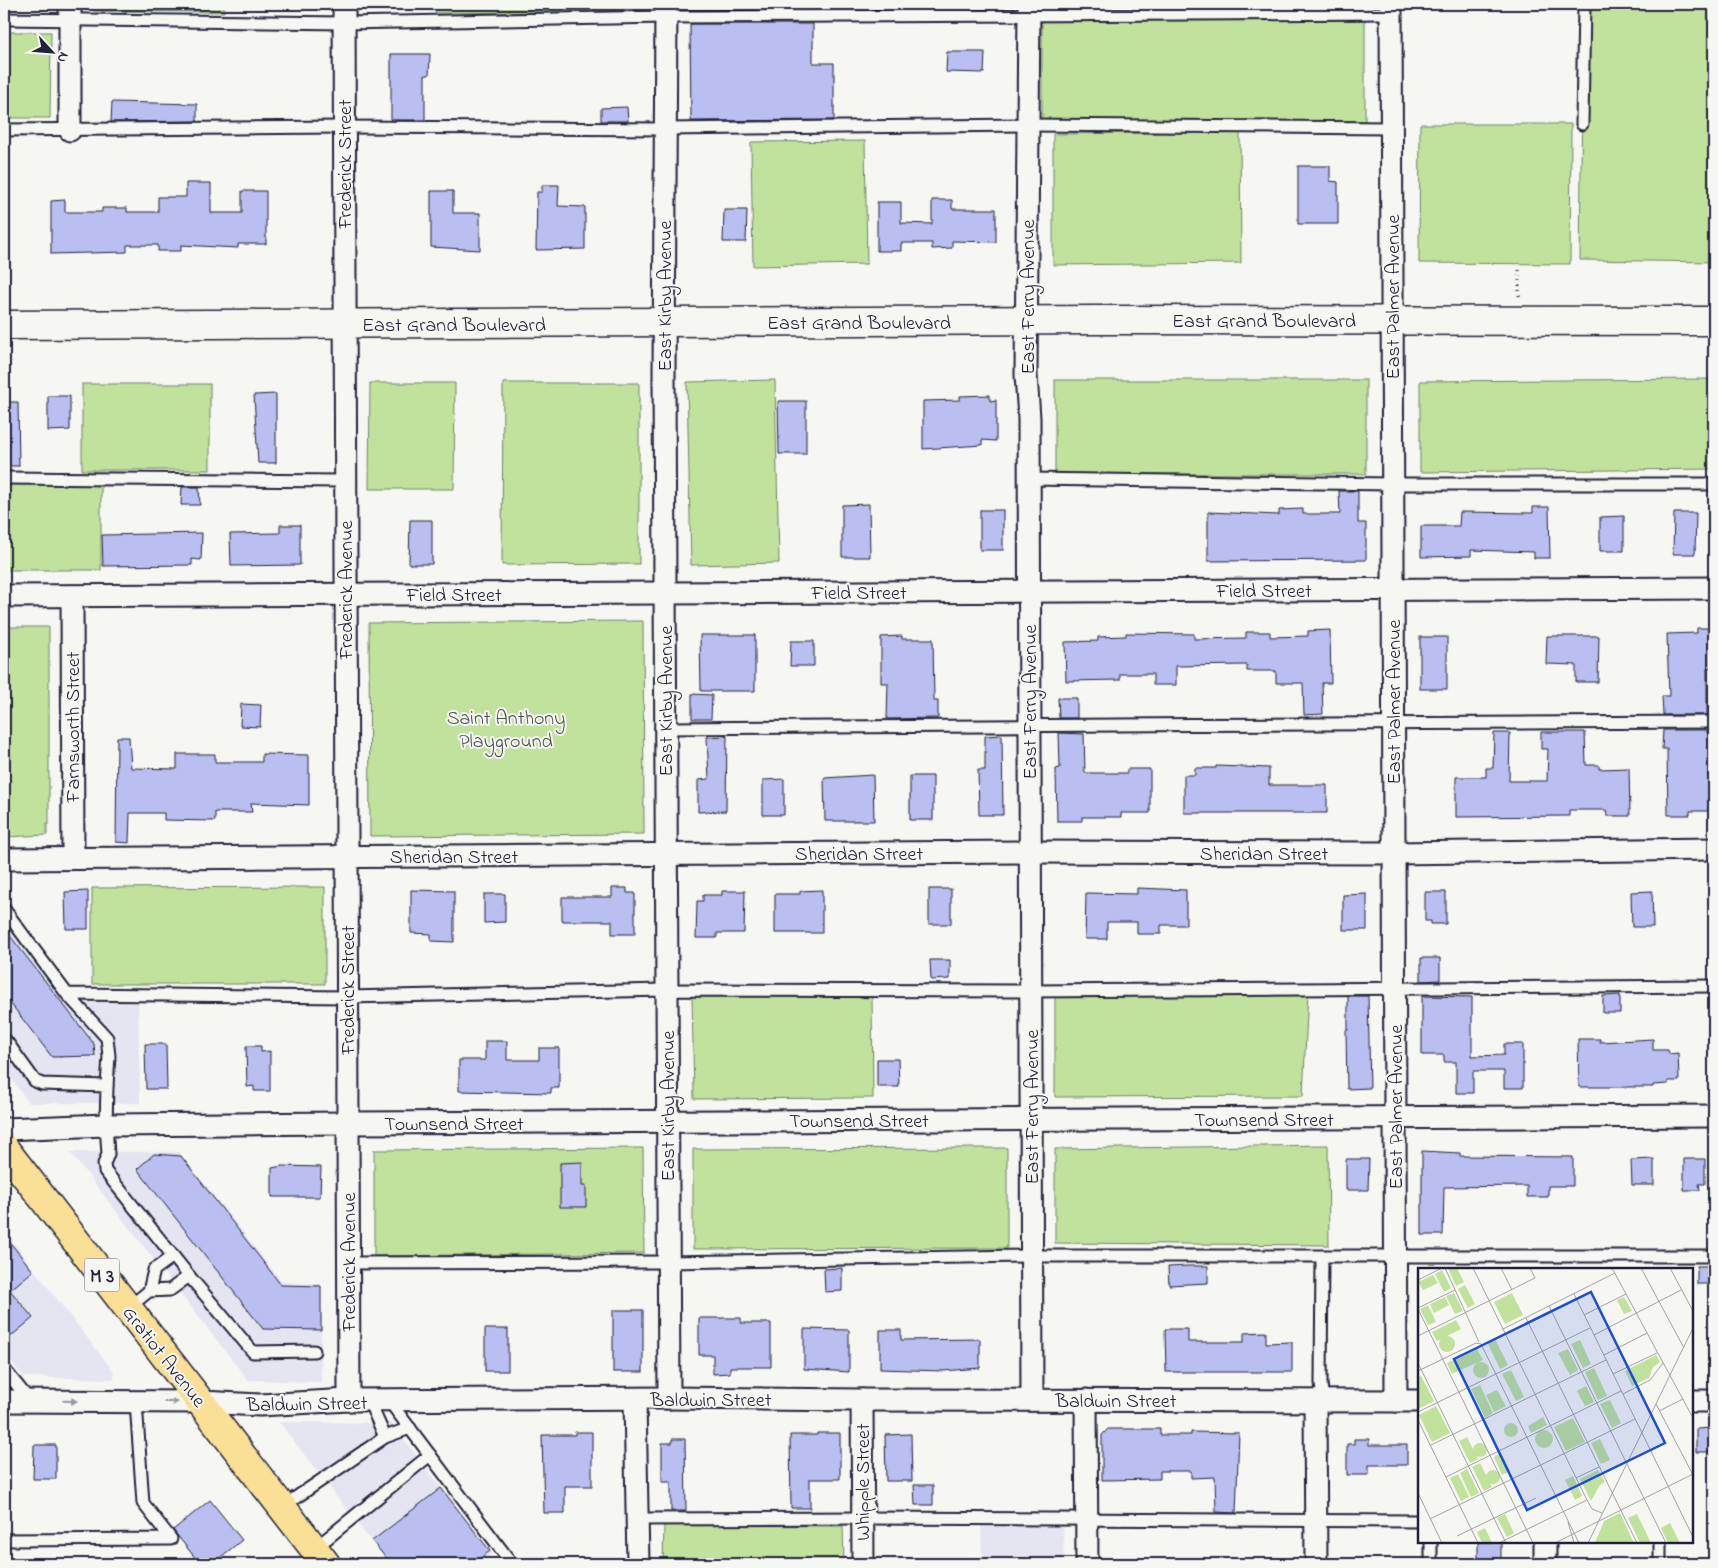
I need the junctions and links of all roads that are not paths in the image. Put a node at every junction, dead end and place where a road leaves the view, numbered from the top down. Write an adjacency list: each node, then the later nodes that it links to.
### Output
1 (1584, 4): 8 (lane)
2 (1391, 8): 3 (lane); 11 (street, East Palmer Avenue)
3 (1029, 9): 4 (lane); 9 (street, East Ferry Avenue)
4 (666, 10): 6 (lane); 12 (street, East Kirby Avenue)
5 (70, 11): 6 (lane); 7 (lane); 14 (street)
6 (344, 13): 10 (street, Frederick Street)
7 (4, 19)
8 (1582, 124)
9 (1028, 125): 11 (lane); 12 (lane); 16 (street, East Ferry Avenue)
10 (344, 127): 12 (lane); 14 (lane); 19 (street, Frederick Street)
11 (1392, 128): 15 (street, East Palmer Avenue)
12 (665, 129): 18 (street, East Kirby Avenue)
13 (4, 130): 14 (lane)
14 (70, 130)
15 (1392, 320): 16 (main road, East Grand Boulevard); 17 (main road, East Grand Boulevard); 24 (street, East Palmer Avenue)
16 (1027, 321): 18 (main road, East Grand Boulevard); 22 (street, East Ferry Avenue)
17 (1714, 321)
18 (664, 323): 19 (main road, East Grand Boulevard); 29 (street, East Kirby Avenue)
19 (344, 324): 20 (main road, East Grand Boulevard); 23 (street, Frederick Avenue)
20 (4, 325)
21 (4, 478): 23 (lane)
22 (1029, 479): 24 (lane); 28 (street, East Ferry Avenue)
23 (345, 481): 30 (street, Frederick Avenue)
24 (1392, 484): 25 (lane); 27 (street, East Palmer Avenue)
25 (1714, 484)
26 (1714, 588): 27 (street, Field Street)
27 (1392, 590): 28 (street, Field Street); 33 (street, East Palmer Avenue)
28 (1029, 591): 29 (street, Field Street); 35 (street, East Ferry Avenue)
29 (665, 592): 30 (street, Field Street); 36 (street, East Kirby Avenue)
30 (345, 594): 32 (street, Field Street); 41 (street, Frederick Avenue)
31 (4, 596): 32 (street, Field Street)
32 (72, 596): 42 (street, Farnsworth Street)
33 (1393, 722): 34 (lane); 35 (lane); 39 (street, East Palmer Avenue)
34 (1714, 722)
35 (1030, 727): 36 (lane); 38 (street, East Ferry Avenue)
36 (665, 728): 40 (street, East Kirby Avenue)
37 (1714, 849): 39 (street, Sheridan Street)
38 (1030, 852): 39 (street, Sheridan Street); 40 (street, Sheridan Street); 48 (street, East Ferry Avenue)
39 (1394, 853): 46 (street, East Palmer Avenue)
40 (665, 854): 41 (street, Sheridan Street); 47 (street, East Kirby Avenue)
41 (346, 856): 42 (street, Sheridan Street); 50 (street, Frederick Street)
42 (73, 858): 43 (street, Sheridan Street)
43 (4, 859)
44 (4, 909): 49 (lane)
45 (1714, 986): 46 (lane)
46 (1395, 988): 48 (lane); 55 (street, East Palmer Avenue)
47 (666, 990): 48 (lane); 50 (lane); 56 (street, East Kirby Avenue)
48 (1030, 991): 54 (street, East Ferry Avenue)
49 (67, 994): 50 (lane); 52 (lane)
50 (347, 997): 57 (street, Frederick Street)
51 (5, 1040): 52 (lane)
52 (107, 1086): 58 (lane)
53 (1714, 1116): 55 (street, Townsend Street)
54 (1031, 1119): 55 (street, Townsend Street); 56 (street, Townsend Street); 61 (street, East Ferry Avenue)
55 (1395, 1119): 64 (street, East Palmer Avenue)
56 (668, 1122): 57 (street, Townsend Street); 65 (street, East Kirby Avenue)
57 (348, 1123): 58 (street, Townsend Street); 66 (street, Frederick Avenue)
58 (106, 1125): 59 (street, Townsend Street); 60 (lane)
59 (4, 1144): 69 (main road, Gratiot Avenue / M 3)
60 (173, 1256): 67 (lane); 68 (lane)
61 (1031, 1256): 63 (lane); 65 (lane); 75 (street, East Ferry Avenue)
62 (1714, 1256): 64 (lane)
63 (1322, 1257): 64 (lane); 80 (lane)
64 (1395, 1257): 81 (street, East Palmer Avenue)
65 (668, 1262): 66 (lane); 72 (street, East Kirby Avenue)
66 (348, 1263): 79 (street, Frederick Avenue)
67 (189, 1276): 68 (lane); 70 (lane)
68 (149, 1291): 69 (lane)
69 (128, 1308): 86 (main road, Gratiot Avenue / M 3)
70 (314, 1351)
71 (4, 1369): 78 (lane)
72 (669, 1398): 73 (street, Baldwin Street); 74 (street, Baldwin Street)
73 (635, 1399): 87 (street, Baldwin Street); 93 (street)
74 (862, 1400): 75 (street, Baldwin Street); 92 (street, Whipple Street)
75 (1032, 1400): 76 (street, Baldwin Street)
76 (1086, 1400): 80 (street, Baldwin Street); 94 (street)
77 (4, 1401): 78 (street, Baldwin Street)
78 (30, 1401): 85 (street, Baldwin Street, one-way to 85)
79 (359, 1401): 86 (street, Baldwin Street); 87 (street, Baldwin Street); 89 (lane)
80 (1319, 1401): 81 (street, Baldwin Street); 96 (street)
81 (1396, 1401): 82 (street, Baldwin Street)
82 (1418, 1401)
83 (1693, 1401): 84 (street)
84 (1714, 1401)
85 (136, 1402): 86 (street, Baldwin Street, one-way to 86); 97 (lane)
86 (201, 1402): 91 (main road, Gratiot Avenue / M 3)
87 (390, 1402): 88 (lane)
88 (410, 1428): 89 (lane); 90 (lane)
89 (385, 1437): 91 (lane)
90 (430, 1454): 101 (lane); 102 (lane)
91 (282, 1508): 101 (main road, Gratiot Avenue / M 3)
92 (862, 1518): 93 (lane); 94 (lane); 104 (street, Whipple Street)
93 (637, 1519): 103 (street)
94 (1086, 1519): 96 (lane); 105 (street)
95 (1418, 1521): 96 (lane)
96 (1316, 1522): 106 (street)
97 (4, 1540)
98 (1431, 1543): 107 (lane)
99 (1545, 1543): 108 (street)
100 (1660, 1543): 109 (lane)
101 (320, 1557)
102 (512, 1564)
103 (638, 1564)
104 (863, 1564)
105 (1087, 1564)
106 (1316, 1564)
107 (1431, 1564)
108 (1545, 1564)
109 (1660, 1564)

